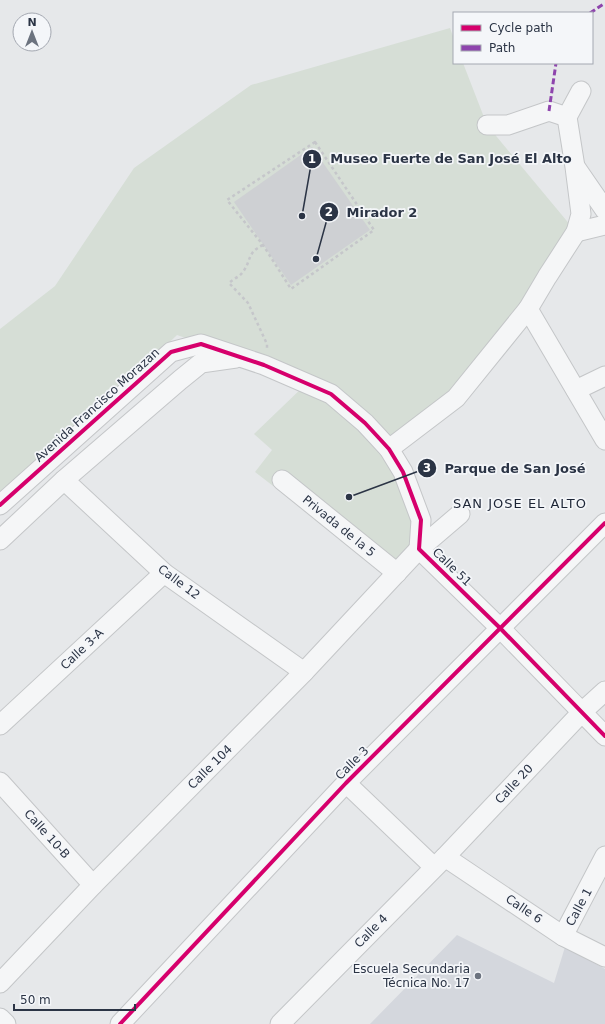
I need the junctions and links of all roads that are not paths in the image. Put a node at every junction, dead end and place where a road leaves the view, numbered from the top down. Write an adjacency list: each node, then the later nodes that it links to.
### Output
1 (581, 91): 2 (street)
2 (567, 117): 3 (street); 4 (street)
3 (487, 125)
4 (575, 167): 5 (street); 7 (street)
5 (605, 210)
6 (605, 225): 7 (street)
7 (576, 232): 8 (street)
8 (528, 310): 11 (street); 13 (street)
9 (240, 357): 13 (street, Calle 51); 14 (street); 16 (street, Avenida Francisco Morazan)
10 (605, 376): 11 (street)
11 (576, 390): 12 (street)
12 (605, 440)
13 (389, 449): 20 (street, Calle 51)
14 (64, 480): 19 (street); 21 (street, Calle 12)
15 (282, 480): 22 (street, Privada de la 5)
16 (0, 505)
17 (460, 514): 20 (street, Calle 104)
18 (605, 523): 23 (street, Calle 3)
19 (0, 540)
20 (419, 549): 22 (street, Calle 104); 23 (street, Calle 51)
21 (164, 572): 24 (street, Calle 12); 27 (street, Calle 3-A)
22 (397, 572): 24 (street, Calle 104)
23 (500, 628): 26 (street, Calle 51); 30 (street, Calle 3)
24 (304, 672): 33 (street, Calle 104)
25 (605, 691): 26 (street)
26 (583, 712): 28 (street, Calle 51); 32 (street, Calle 20)
27 (0, 725)
28 (605, 736)
29 (0, 782): 33 (street, Calle 10-B)
30 (346, 783): 32 (street, Calle 6); 39 (street, Calle 3)
31 (605, 856): 34 (street, Calle 1)
32 (440, 862): 34 (street, Calle 6); 40 (street, Calle 4)
33 (93, 885): 36 (street, Calle 104)
34 (564, 936): 35 (street, Calle 6)
35 (605, 957)
36 (0, 983)
37 (0, 1018): 38 (street)
38 (6, 1024)
39 (120, 1024)
40 (280, 1024)

